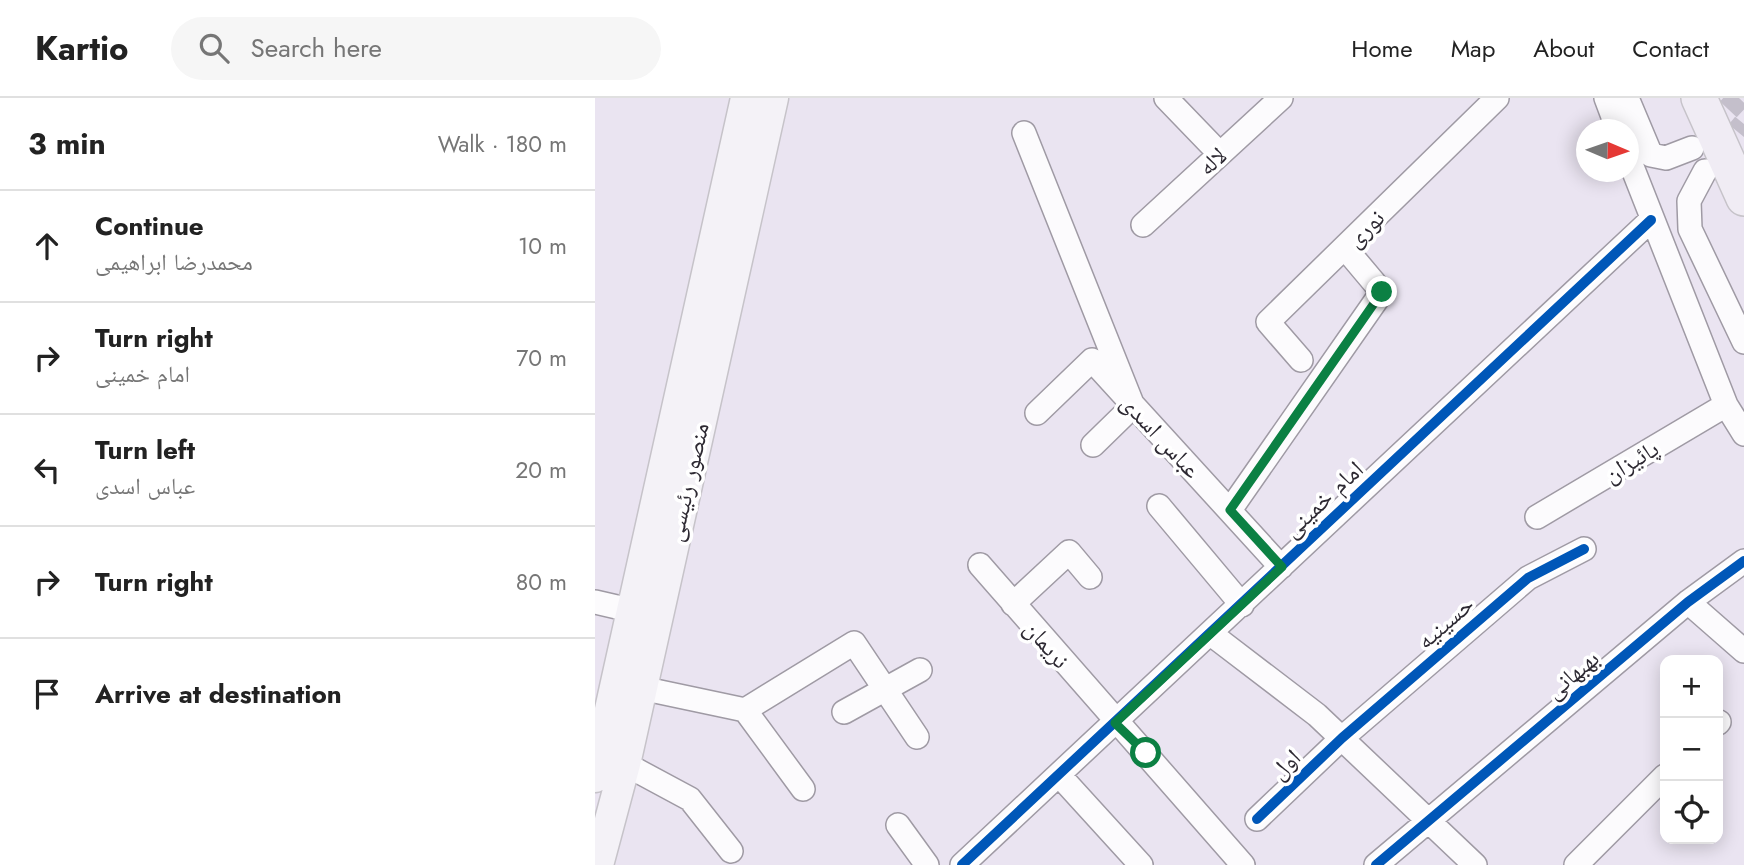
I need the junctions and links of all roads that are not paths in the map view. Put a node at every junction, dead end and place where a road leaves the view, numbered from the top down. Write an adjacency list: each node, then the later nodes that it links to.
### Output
1 (746, 98): 38 (main road, منصور رئیسی)
2 (773, 98): 38 (main road, منصور رئیسی)
3 (1166, 98): 12 (street)
4 (1281, 98): 12 (street, لاله)
5 (1497, 98): 18 (street, نوری)
6 (1606, 98): 9 (street)
7 (1627, 98): 11 (street)
8 (1699, 98): 15 (highway)
9 (1614, 119)
10 (1024, 133): 21 (street)
11 (1692, 148)
12 (1220, 154): 17 (street, لاله)
13 (1705, 171): 19 (street)
14 (1637, 182): 16 (street)
15 (1744, 198)
16 (1651, 220): 22 (street); 32 (street, امام خمینی)
17 (1143, 225)
18 (1345, 248): 20 (street, نوری); 27 (street)
19 (1744, 342)
20 (1301, 360)
21 (1133, 405): 23 (street, عباس اسدی); 25 (street); 27 (street, عباس اسدی)
22 (1726, 405): 24 (street); 28 (street, پائیزان)
23 (1037, 413)
24 (1744, 434)
25 (1093, 445)
26 (1159, 506): 37 (street)
27 (1230, 510): 32 (street, عباس اسدی)
28 (1537, 517)
29 (1584, 550): 48 (street, حسینیه)
30 (1744, 561): 35 (street, بهبهانی)
31 (980, 565): 36 (street, نریمان)
32 (1282, 567): 37 (street, امام خمینی)
33 (1090, 577): 36 (street)
34 (595, 602): 38 (street)
35 (1688, 602): 40 (street); 56 (street, بهبهانی)
36 (1013, 604): 46 (street, نریمان)
37 (1242, 605): 39 (street, امام خمینی)
38 (644, 613): 42 (main road, منصور رئیسی); 51 (main road, منصور رئیسی)
39 (1211, 635): 46 (street, امام خمینی); 48 (street)
40 (1744, 651)
41 (920, 670): 43 (street)
42 (641, 688): 44 (street); 49 (main road, منصور رئیسی)
43 (885, 689): 44 (street); 45 (street); 47 (street)
44 (745, 710): 53 (street)
45 (844, 712)
46 (1115, 723): 50 (street, امام خمینی); 63 (street, نریمان)
47 (917, 737)
48 (1342, 738): 55 (street, اول); 56 (street)
49 (625, 764): 54 (main road, منصور رئیسی); 58 (street)
50 (1059, 775): 61 (street, امام خمینی); 62 (street)
51 (595, 777)
52 (1660, 781): 66 (street)
53 (803, 789)
54 (604, 815): 59 (main road, منصور رئیسی)
55 (1257, 819)
56 (1429, 822): 64 (street, بهبهانی); 65 (street)
57 (898, 825): 60 (street)
58 (731, 851)
59 (598, 865)
60 (927, 865)
61 (962, 865)
62 (1141, 865)
63 (1243, 865)
64 (1376, 865)
65 (1475, 865)
66 (1576, 865)

